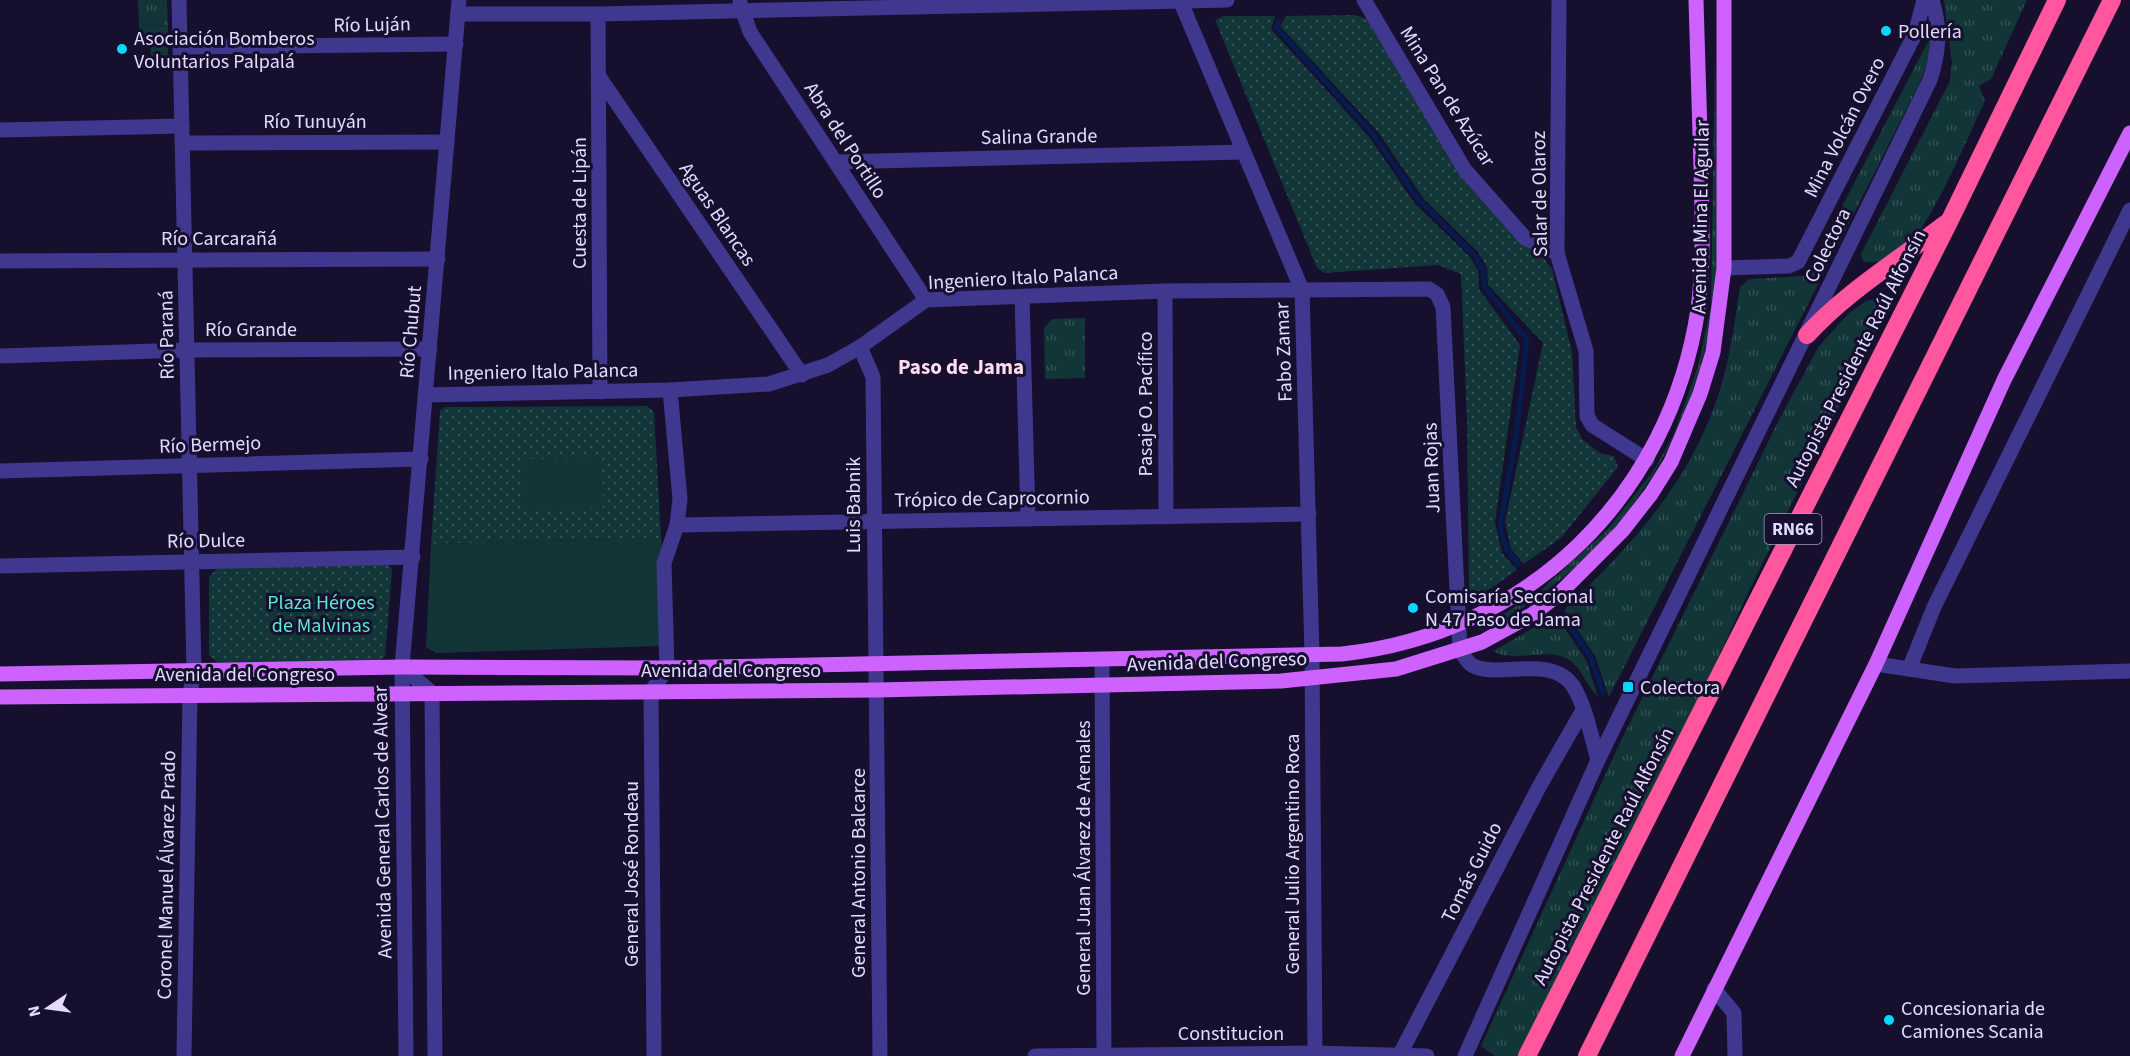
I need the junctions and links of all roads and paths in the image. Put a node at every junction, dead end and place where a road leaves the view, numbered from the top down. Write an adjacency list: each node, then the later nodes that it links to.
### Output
1 (179, 0): 17 (street, Río Paraná)
2 (1181, 0): 3 (street); 12 (street); 24 (street, Fabo Zamar)
3 (1227, 0)
4 (1364, 0): 28 (street, Mina Pan de Azúcar)
5 (1559, 0): 28 (street, Salar de Olaroz)
6 (1696, 0): 48 (main road, Avenida Mina El Aguilar)
7 (1724, 0): 32 (main road, Avenida Mina El Aguilar)
8 (1924, 0): 32 (street, Mina Volcán Overo)
9 (1932, 0): 38 (street, Colectora)
10 (2057, 0): 27 (highway, Autopista Presidente Raúl Alfonsín / RN66)
11 (2112, 0): 94 (highway, RN66)
12 (740, 5): 13 (street); 25 (street, Abra del Portillo)
13 (637, 6): 15 (street)
14 (459, 7): 15 (street); 16 (street, Río Chubut)
15 (598, 14): 18 (street, Cuesta de Lipán)
16 (456, 44): 17 (street, Río Luján); 23 (street, Río Chubut)
17 (180, 47): 19 (street, Río Paraná)
18 (599, 77): 43 (street, Aguas Blancas); 45 (street, Cuesta de Lipán)
19 (182, 126): 20 (street); 22 (street, Río Paraná)
20 (0, 130)
21 (2130, 133): 64 (main road)
22 (183, 142): 23 (street, Río Tunuyán); 29 (street, Río Paraná)
23 (447, 142): 30 (street, Río Chubut)
24 (1243, 152): 25 (street, Salina Grande); 34 (street, Fabo Zamar)
25 (836, 162): 37 (street, Abra del Portillo)
26 (2130, 210): 68 (street)
27 (1949, 222): 38 (highway); 93 (highway, Autopista Presidente Raúl Alfonsín / RN66)
28 (1557, 253): 48 (street, Salar de Olaroz)
29 (185, 259): 30 (street, Río Carcarañá); 31 (street, Río Carcarañá); 41 (street, Río Paraná)
30 (438, 259): 40 (street, Río Chubut)
31 (0, 261)
32 (1724, 268): 60 (main road, Avenida Mina El Aguilar)
33 (1429, 289): 34 (street, Ingeniero Italo Palanca); 59 (street, Juan Rojas)
34 (1302, 290): 35 (street, Ingeniero Italo Palanca); 51 (street, Fabo Zamar)
35 (1165, 291): 36 (street, Ingeniero Italo Palanca); 52 (street, Pasaje O. Pacífico)
36 (1022, 297): 37 (street, Ingeniero Italo Palanca); 53 (street)
37 (926, 300): 39 (street, Ingeniero Italo Palanca)
38 (1807, 335): 80 (street, Colectora)
39 (860, 347): 43 (street, Ingeniero Italo Palanca); 54 (street, Luis Babnik)
40 (430, 349): 41 (street, Río Grande); 46 (street, Río Chubut)
41 (187, 350): 42 (street, Río Grande); 49 (street, Río Paraná)
42 (0, 356)
43 (802, 375): 44 (street, Ingeniero Italo Palanca)
44 (670, 390): 45 (street, Ingeniero Italo Palanca); 55 (street)
45 (600, 392): 46 (street, Ingeniero Italo Palanca)
46 (426, 395): 47 (street, Río Chubut)
47 (421, 459): 49 (street, Río Bermejo); 56 (street, Río Chubut)
48 (1647, 460): 59 (main road, Avenida Mina El Aguilar)
49 (190, 465): 50 (street, Río Bermejo); 57 (street, Río Paraná)
50 (0, 471)
51 (1309, 514): 52 (street, Trópico de Caprocornio); 61 (street, Fabo Zamar)
52 (1166, 517): 53 (street, Trópico de Caprocornio)
53 (1028, 519): 54 (street, Trópico de Caprocornio)
54 (873, 521): 55 (street, Trópico de Caprocornio); 63 (street, Luis Babnik)
55 (677, 525): 66 (street)
56 (413, 557): 57 (street, Río Dulce); 65 (street, Río Chubut)
57 (192, 561): 58 (street, Río Dulce); 67 (street, Río Paraná)
58 (0, 566)
59 (1457, 625): 60 (street, Juan Rojas); 61 (main road, Avenida del Congreso)
60 (1460, 651): 71 (main road, Avenida del Congreso); 79 (street)
61 (1312, 655): 62 (main road, Avenida del Congreso); 71 (street, General Julio Argentino Roca)
62 (1102, 660): 63 (main road, Avenida del Congreso); 72 (street, General Juan Álvarez de Arenales)
63 (876, 664): 66 (main road, Avenida del Congreso); 73 (street, Luis Babnik)
64 (1876, 664): 68 (street); 81 (main road)
65 (402, 667): 66 (main road, Avenida del Congreso); 67 (main road, Avenida del Congreso); 75 (street, Avenida General Carlos de Alvear); 76 (street, Avenida General Carlos de Alvear)
66 (667, 668): 74 (street)
67 (194, 669): 70 (main road, Avenida del Congreso); 77 (street, Coronel Manuel Álvarez Prado)
68 (1909, 669): 69 (street)
69 (2130, 670)
70 (0, 674)
71 (1312, 680): 72 (main road, Avenida del Congreso); 82 (street, General Julio Argentino Roca)
72 (1103, 685): 73 (main road, Avenida del Congreso); 83 (street, General Juan Álvarez de Arenales)
73 (877, 690): 74 (main road, Avenida del Congreso); 89 (street, General Antonio Balcarce)
74 (651, 692): 75 (main road, Avenida del Congreso); 88 (street, General José Rondeau)
75 (432, 693): 76 (main road, Avenida del Congreso); 87 (street)
76 (401, 694): 77 (main road, Avenida del Congreso); 86 (street, Avenida General Carlos de Alvear)
77 (190, 695): 78 (main road, Avenida del Congreso); 85 (street, Coronel Manuel Álvarez Prado)
78 (0, 697)
79 (1583, 710): 80 (street); 84 (street, Tomás Guido)
80 (1598, 760): 92 (street, Colectora)
81 (1714, 989): 95 (main road); 96 (street)
82 (1315, 1053): 83 (street, Constitucion); 84 (street, Constitucion)
83 (1104, 1055): 90 (street, Constitucion)
84 (1399, 1055): 91 (street, Constitucion)
85 (184, 1056)
86 (406, 1056)
87 (435, 1056)
88 (654, 1056)
89 (880, 1056)
90 (1035, 1056)
91 (1427, 1056)
92 (1465, 1056)
93 (1527, 1056)
94 (1587, 1056)
95 (1682, 1056)
96 (1735, 1056)

